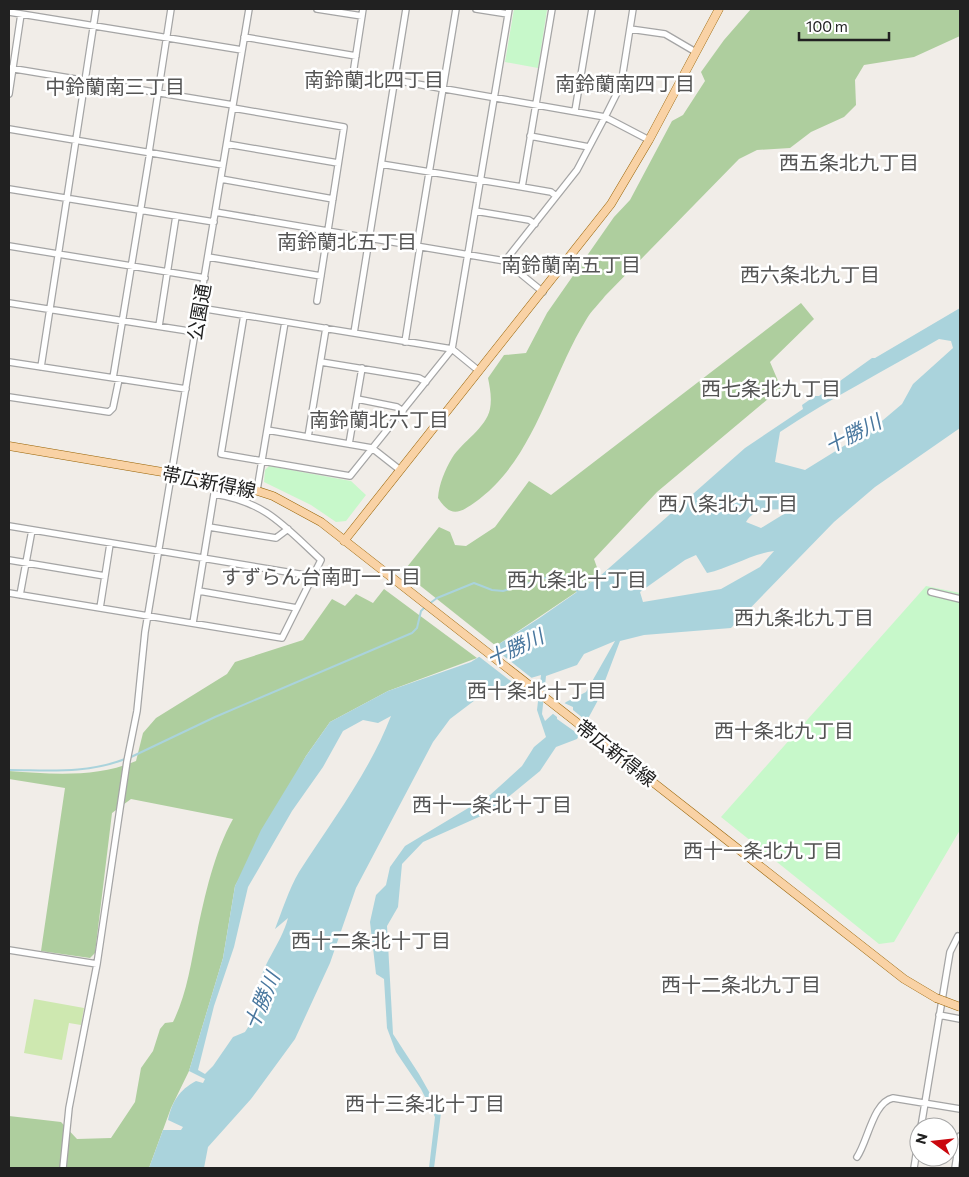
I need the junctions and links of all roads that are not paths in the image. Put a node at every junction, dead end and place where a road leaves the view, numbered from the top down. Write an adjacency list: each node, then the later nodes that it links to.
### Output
1 (96, 9): 17 (street)
2 (171, 9): 19 (street)
3 (249, 9): 20 (street, 公園通)
4 (317, 9): 16 (street)
5 (363, 9): 16 (street)
6 (406, 9): 26 (street)
7 (456, 9): 28 (street)
8 (476, 9): 14 (street)
9 (552, 9): 32 (street)
10 (592, 9): 34 (street)
11 (633, 9): 18 (street)
12 (719, 9): 22 (main road)
13 (9, 12): 15 (street)
14 (509, 12): 31 (street)
15 (21, 14): 17 (street); 24 (street)
16 (362, 16): 23 (street)
17 (94, 26): 19 (street); 27 (street)
18 (630, 29): 22 (street); 35 (street)
19 (167, 37): 21 (street); 29 (street)
20 (244, 37): 21 (street, 公園通); 23 (street)
21 (242, 50): 33 (street, 公園通)
22 (694, 51): 39 (main road)
23 (356, 56): 25 (street)
24 (10, 69): 27 (street); 30 (street)
25 (353, 74)
26 (394, 80): 28 (street); 44 (street)
27 (85, 81): 29 (street); 38 (street)
28 (442, 88): 31 (street); 46 (street)
29 (158, 92): 33 (street); 42 (street)
30 (9, 94)
31 (494, 98): 32 (street); 48 (street)
32 (536, 105): 34 (street); 37 (street)
33 (233, 107): 40 (street, 公園通); 43 (street)
34 (575, 111): 35 (street)
35 (604, 117): 39 (street); 41 (street)
36 (9, 130): 38 (street)
37 (530, 136): 41 (street); 49 (street)
38 (76, 140): 42 (street); 52 (street)
39 (649, 140): 72 (main road)
40 (227, 144): 43 (street); 45 (street, 公園通)
41 (588, 147): 51 (street)
42 (149, 152): 45 (street); 54 (street)
43 (338, 164): 53 (street)
44 (381, 164): 46 (street); 61 (street)
45 (223, 165): 47 (street, 公園通)
46 (429, 171): 48 (street); 63 (street)
47 (221, 180): 53 (street); 56 (street, 公園通)
48 (480, 180): 49 (street); 55 (street)
49 (522, 187): 51 (street)
50 (9, 189): 52 (street)
51 (556, 196): 59 (street)
52 (67, 199): 54 (street); 64 (street)
53 (333, 199): 60 (street)
54 (141, 210): 57 (street); 68 (street)
55 (475, 211): 59 (street); 65 (street)
56 (216, 212): 58 (street, 公園通); 60 (street)
57 (176, 216): 58 (street); 69 (street)
58 (214, 222): 66 (street, 公園通)
59 (535, 224): 67 (street)
60 (328, 232): 61 (street); 70 (street)
61 (369, 238): 63 (street); 83 (street)
62 (9, 246): 64 (street)
63 (418, 246): 65 (street); 84 (street)
64 (59, 254): 68 (street); 76 (street)
65 (468, 254): 67 (street); 85 (street)
66 (208, 257): 70 (street); 71 (street, 公園通)
67 (505, 261): 72 (street)
68 (131, 266): 69 (street); 78 (street)
69 (167, 271): 71 (street); 80 (street)
70 (321, 276): 73 (street)
71 (205, 278): 75 (street, 公園通)
72 (543, 292): 90 (main road)
73 (317, 301)
74 (9, 303): 76 (street)
75 (200, 308): 77 (street); 82 (street, 公園通)
76 (50, 309): 78 (street); 88 (street)
77 (244, 315): 79 (street); 102 (street)
78 (122, 320): 80 (street); 91 (street)
79 (285, 322): 81 (street); 97 (street)
80 (159, 326): 82 (street)
81 (326, 328): 83 (street); 87 (street)
82 (196, 332): 93 (street, 公園通)
83 (354, 333): 84 (street)
84 (405, 342): 85 (street)
85 (452, 349): 90 (street); 92 (street)
86 (9, 362): 88 (street)
87 (321, 362): 89 (street); 98 (street)
88 (41, 368): 91 (street)
89 (362, 368): 92 (street); 95 (street)
90 (479, 371): 103 (main road)
91 (116, 378): 93 (street); 94 (street)
92 (426, 382): 96 (street)
93 (186, 390): 104 (street, 公園通)
94 (9, 397)
95 (357, 399): 96 (street); 99 (street)
96 (402, 411): 101 (street)
97 (267, 430): 98 (street); 102 (street)
98 (308, 437): 99 (street)
99 (349, 444): 101 (street)
100 (9, 446): 104 (main road, 帯広新得線)
101 (372, 448): 102 (street); 103 (street)
102 (262, 462): 105 (street)
103 (400, 470): 110 (main road)
104 (172, 474): 105 (main road, 帯広新得線); 112 (street, 公園通)
105 (257, 490): 110 (main road, 帯広新得線)
106 (9, 526): 109 (street)
107 (209, 527): 108 (street); 108 (street); 113 (street)
108 (288, 529): 117 (street)
109 (32, 530): 111 (street); 115 (street)
110 (344, 541): 130 (main road, 帯広新得線, bridge)
111 (110, 544): 112 (street); 116 (street)
112 (159, 551): 113 (street); 125 (street, 公園通)
113 (204, 559): 117 (street); 118 (street)
114 (9, 560): 115 (street)
115 (26, 563): 116 (street); 121 (street)
116 (105, 576): 123 (street)
117 (312, 578): 124 (street)
118 (199, 591): 124 (street); 126 (street)
119 (931, 592): 122 (street)
120 (9, 593): 121 (street)
121 (20, 595): 123 (street)
122 (960, 600)
123 (100, 608): 125 (street)
124 (297, 608): 126 (street)
125 (148, 616): 126 (street); 129 (street, 公園通)
126 (193, 623)
127 (960, 937): 131 (street)
128 (9, 950): 129 (street)
129 (97, 964): 138 (street, 公園通)
130 (960, 1007)
131 (939, 1015): 132 (street); 133 (street)
132 (960, 1019)
133 (925, 1103): 134 (street); 135 (street); 137 (street)
134 (960, 1109)
135 (922, 1117)
136 (960, 1136): 139 (street)
137 (857, 1158)
138 (63, 1168)
139 (955, 1168)

